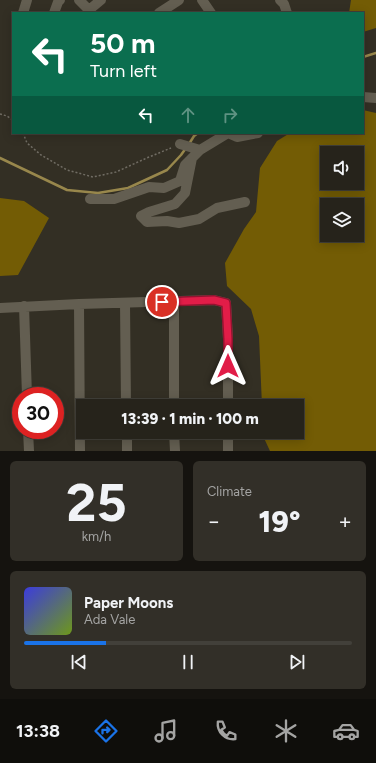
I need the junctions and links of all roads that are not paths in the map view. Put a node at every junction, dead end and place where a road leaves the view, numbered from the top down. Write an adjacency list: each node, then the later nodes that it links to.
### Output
1 (27, 0): 8 (street)
2 (60, 0): 9 (street)
3 (79, 0): 4 (street)
4 (101, 0)
5 (178, 0): 10 (street)
6 (202, 0): 11 (street)
7 (280, 0): 12 (street)
8 (23, 12)
9 (54, 12)
10 (160, 12)
11 (210, 12)
12 (287, 12)
13 (364, 97): 14 (street)
14 (376, 98)
15 (226, 134): 19 (street)
16 (230, 134): 17 (street)
17 (253, 134)
18 (181, 145): 19 (street)
19 (195, 152): 20 (street); 21 (street)
20 (90, 199)
21 (245, 202)
22 (174, 302): 23 (street); 29 (street); 30 (street)
23 (125, 303): 24 (street); 28 (street)
24 (79, 304): 25 (street); 36 (street)
25 (24, 306): 26 (street); 27 (street)
26 (0, 308)
27 (27, 387)
28 (126, 399)
29 (174, 399)
30 (228, 399)
31 (28, 439): 35 (street)
32 (127, 439): 37 (street)
33 (174, 439): 38 (street)
34 (228, 439): 39 (street)
35 (29, 451)
36 (80, 451)
37 (127, 451)
38 (174, 451)
39 (228, 451)

